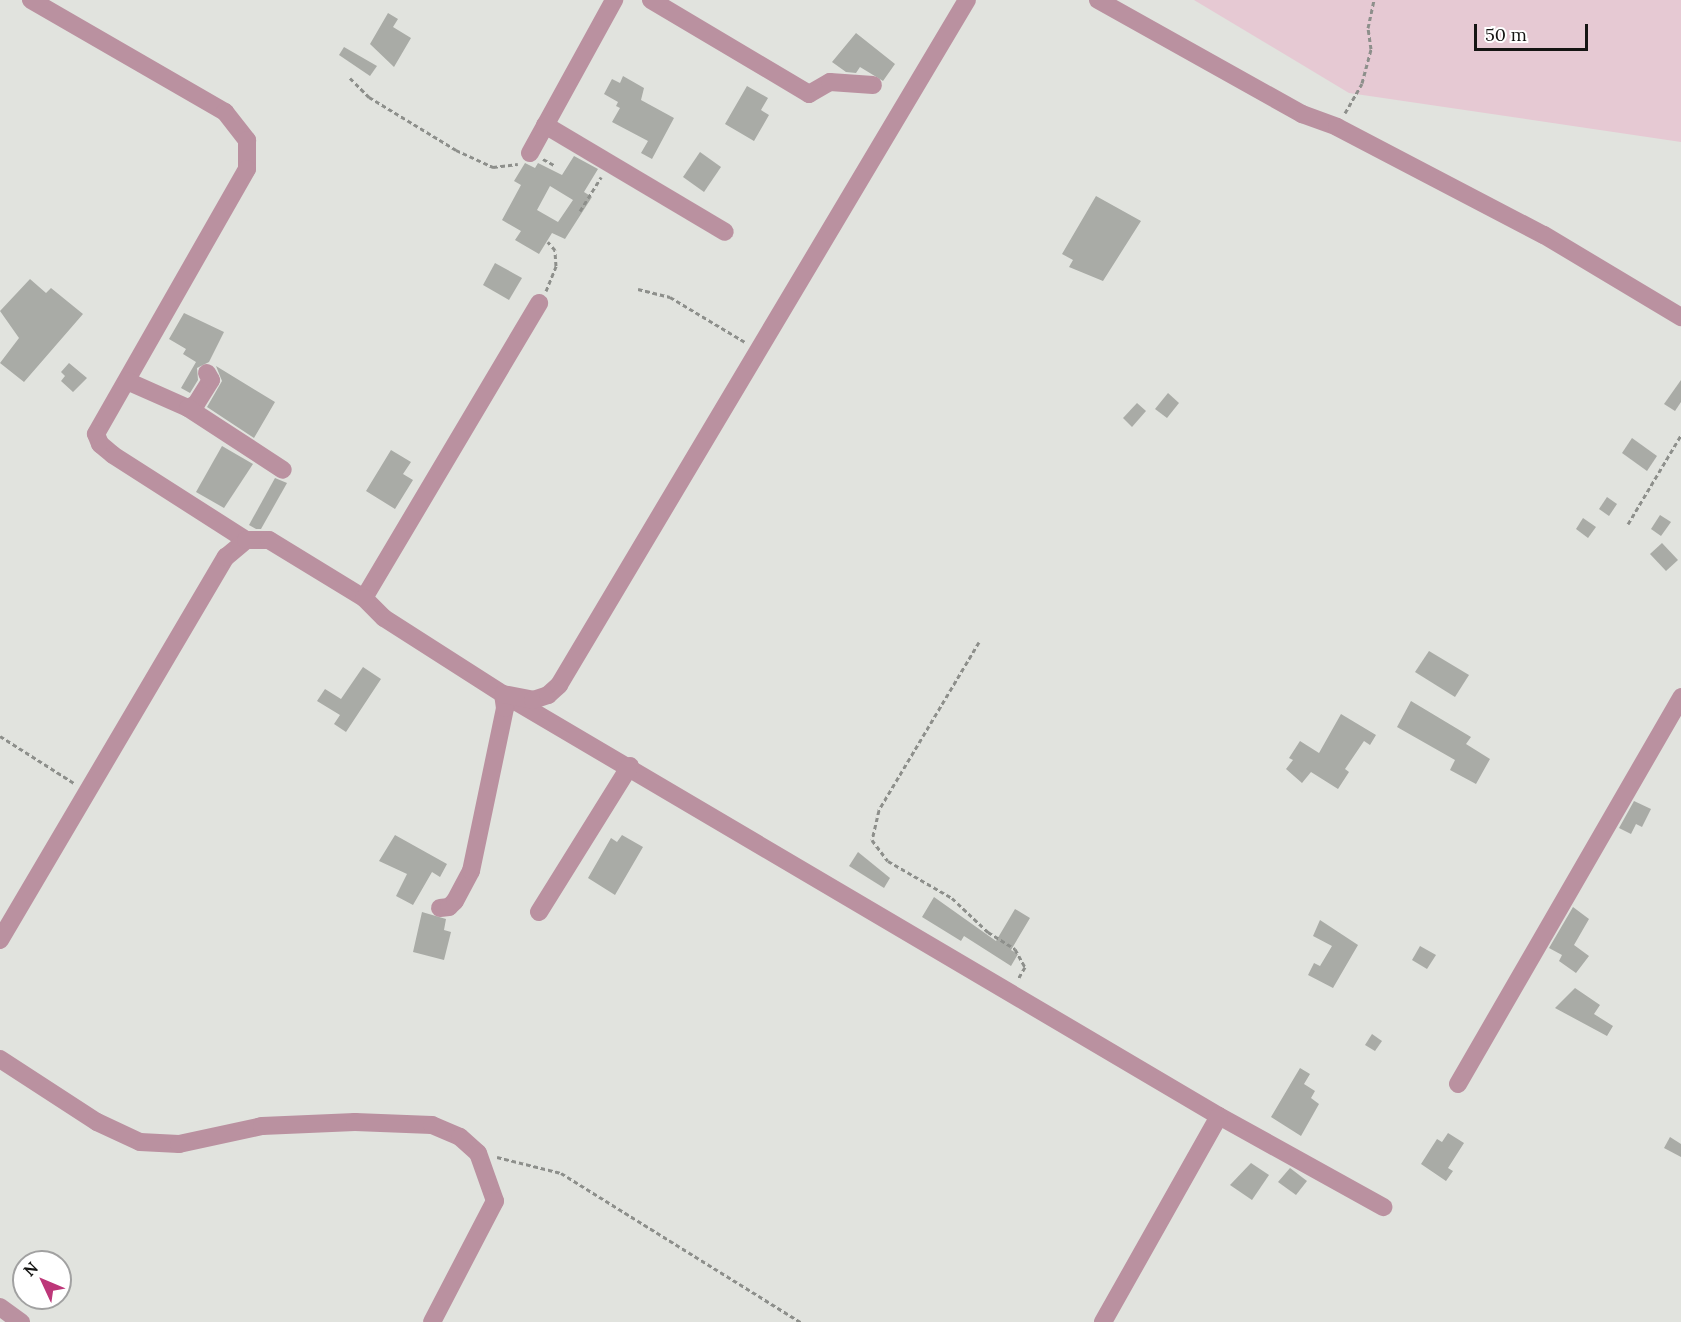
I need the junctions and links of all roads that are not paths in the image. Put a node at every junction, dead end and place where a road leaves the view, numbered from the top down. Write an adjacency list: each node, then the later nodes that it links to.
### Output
1 (31, 0): 13 (street)
2 (614, 0): 7 (street)
3 (651, 0): 6 (street)
4 (967, 0): 18 (street)
5 (1098, 0): 11 (street)
6 (873, 85)
7 (545, 125): 8 (street); 9 (street)
8 (530, 153)
9 (725, 231)
10 (539, 303): 17 (street)
11 (1681, 317)
12 (207, 373): 14 (street)
13 (127, 381): 14 (street); 16 (street)
14 (188, 408): 15 (street)
15 (283, 470)
16 (246, 540): 17 (street); 23 (street)
17 (364, 598): 18 (street)
18 (503, 694): 20 (street); 21 (street)
19 (1681, 697): 25 (street)
20 (630, 766): 22 (street); 26 (street)
21 (440, 908)
22 (539, 912)
23 (0, 940)
24 (0, 1059): 30 (street)
25 (1458, 1084)
26 (1219, 1116): 27 (street); 31 (street)
27 (1383, 1208)
28 (0, 1307): 29 (street)
29 (21, 1322)
30 (432, 1322)
31 (1103, 1322)

